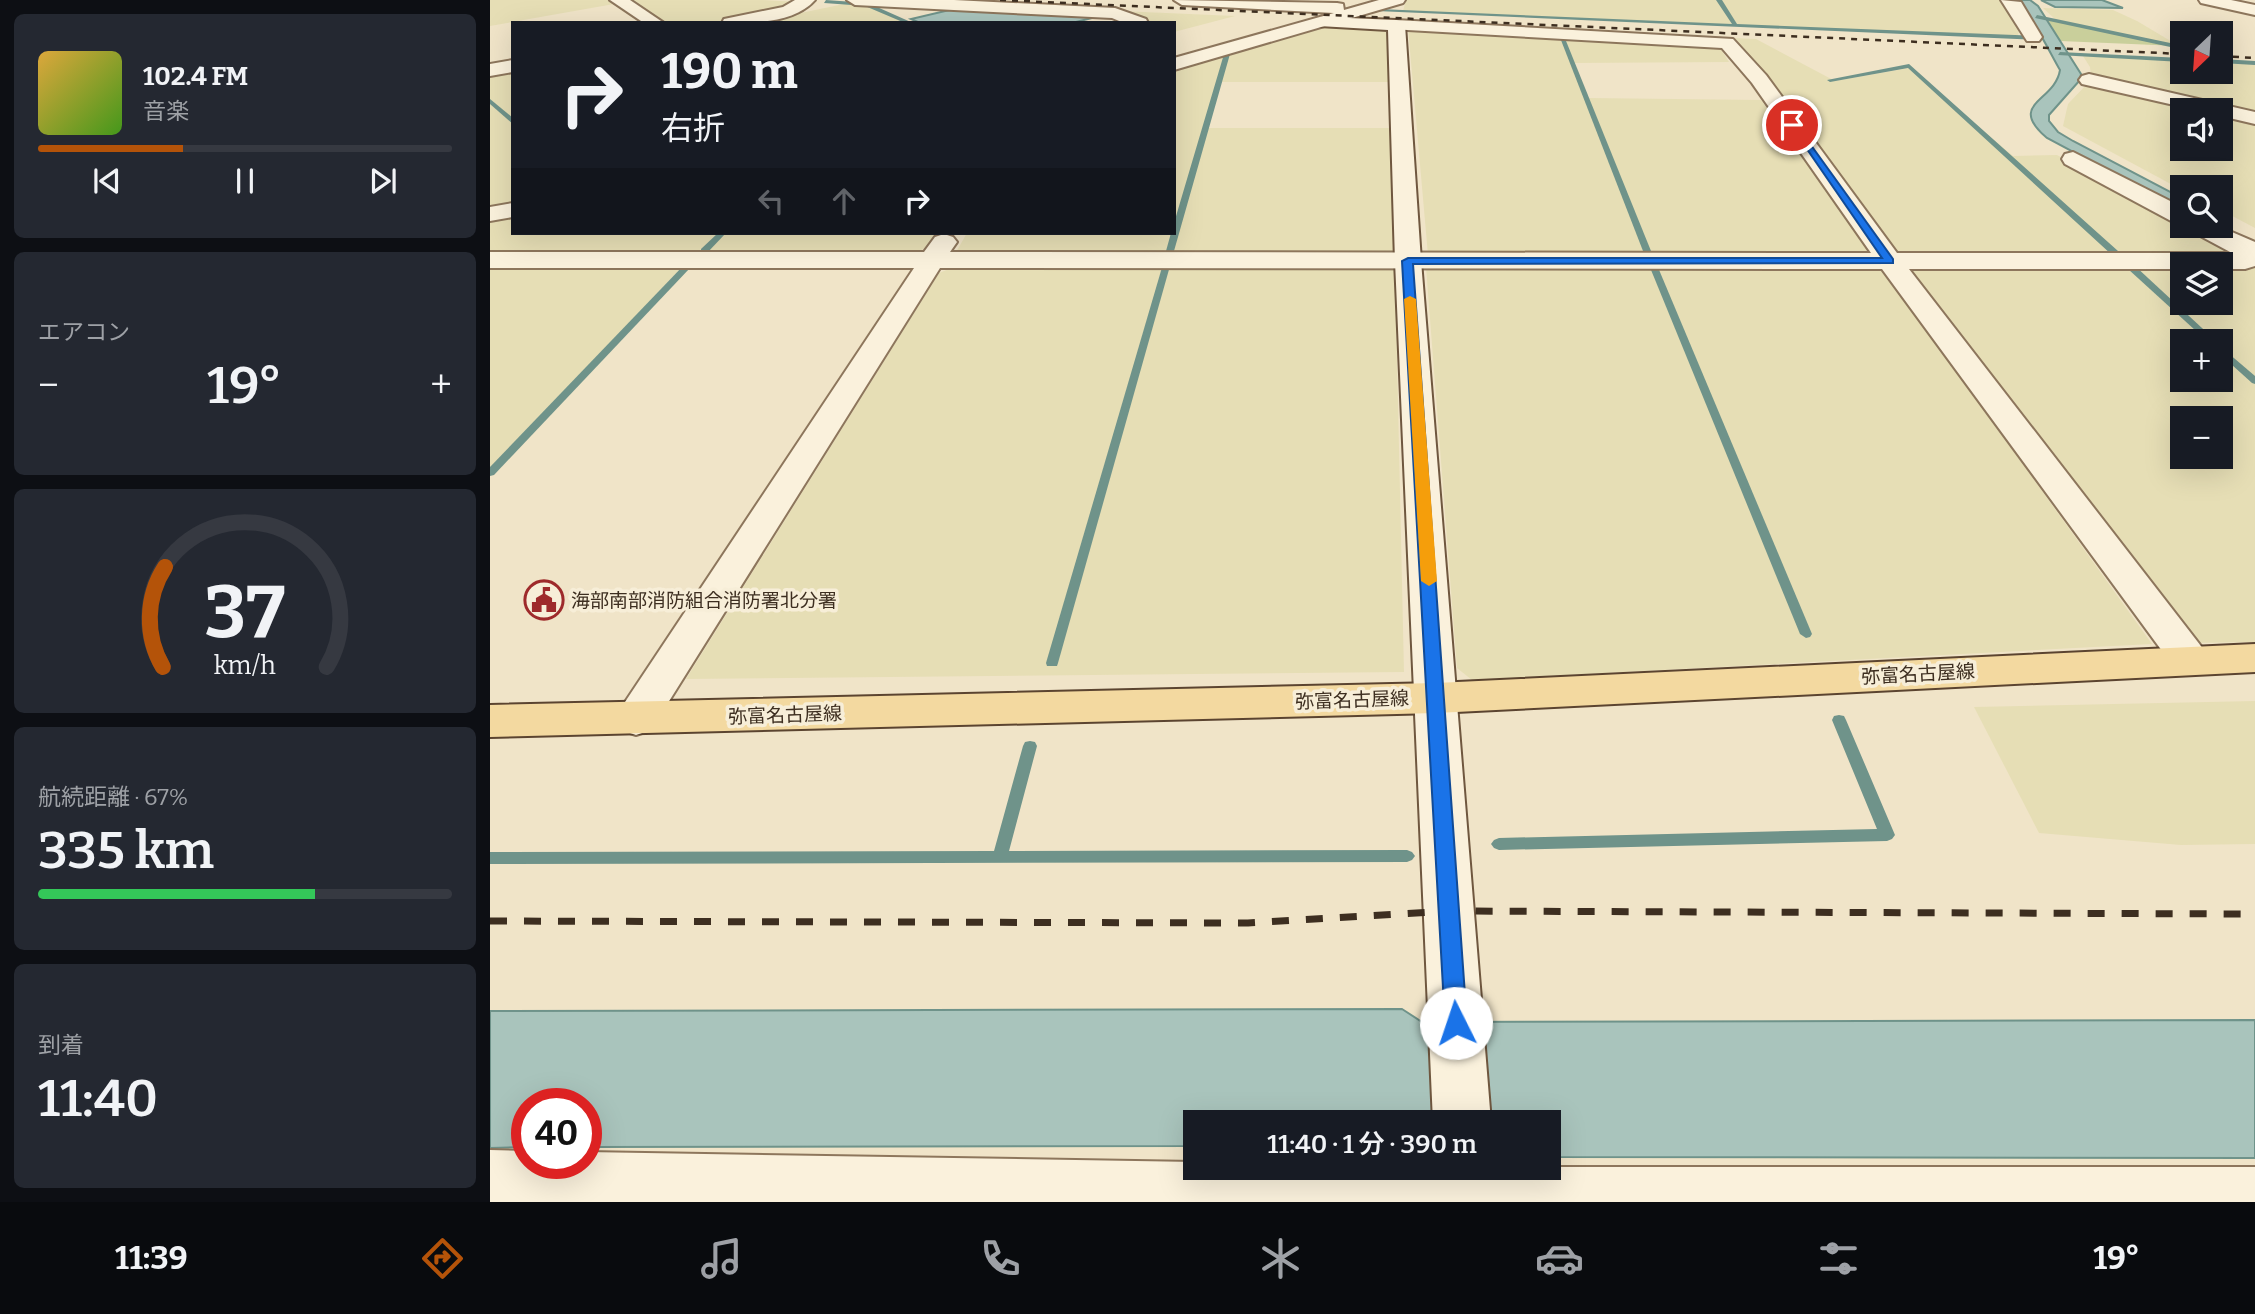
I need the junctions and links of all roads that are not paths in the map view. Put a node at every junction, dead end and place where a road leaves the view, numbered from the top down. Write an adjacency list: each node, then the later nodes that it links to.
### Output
1 (618, 0): 10 (street)
2 (807, 0): 11 (street)
3 (855, 0): 12 (street)
4 (1182, 0): 8 (street)
5 (1397, 0): 8 (street)
6 (2009, 0): 15 (street)
7 (2207, 0): 9 (street)
8 (1364, 9): 13 (street)
9 (2255, 10)
10 (653, 21)
11 (740, 21)
12 (1135, 21)
13 (1325, 22): 14 (street); 17 (street)
14 (1396, 25): 33 (street); 34 (street)
15 (2033, 37)
16 (1187, 42): 17 (street)
17 (1212, 53): 18 (street)
18 (1176, 63)
19 (511, 66): 20 (street)
20 (490, 70)
21 (2089, 80): 22 (street)
22 (2170, 98)
23 (2233, 113): 24 (street)
24 (2255, 118)
25 (2073, 159): 27 (street)
26 (511, 210): 28 (street)
27 (2170, 210)
28 (490, 214)
29 (2224, 238): 31 (street)
30 (942, 246): 32 (street); 33 (street); 38 (street)
31 (2254, 253): 34 (street)
32 (490, 260)
33 (1408, 261): 34 (street); 37 (street)
34 (1890, 261): 36 (street)
35 (2255, 658): 36 (main road, 弥富名古屋線)
36 (2190, 660): 37 (main road, 弥富名古屋線)
37 (1436, 698): 38 (main road, 弥富名古屋線); 40 (street)
38 (636, 719): 39 (main road, 弥富名古屋線)
39 (490, 721)
40 (1461, 1110)
41 (490, 1180): 42 (street)
42 (1466, 1189): 43 (street)
43 (2255, 1197)

